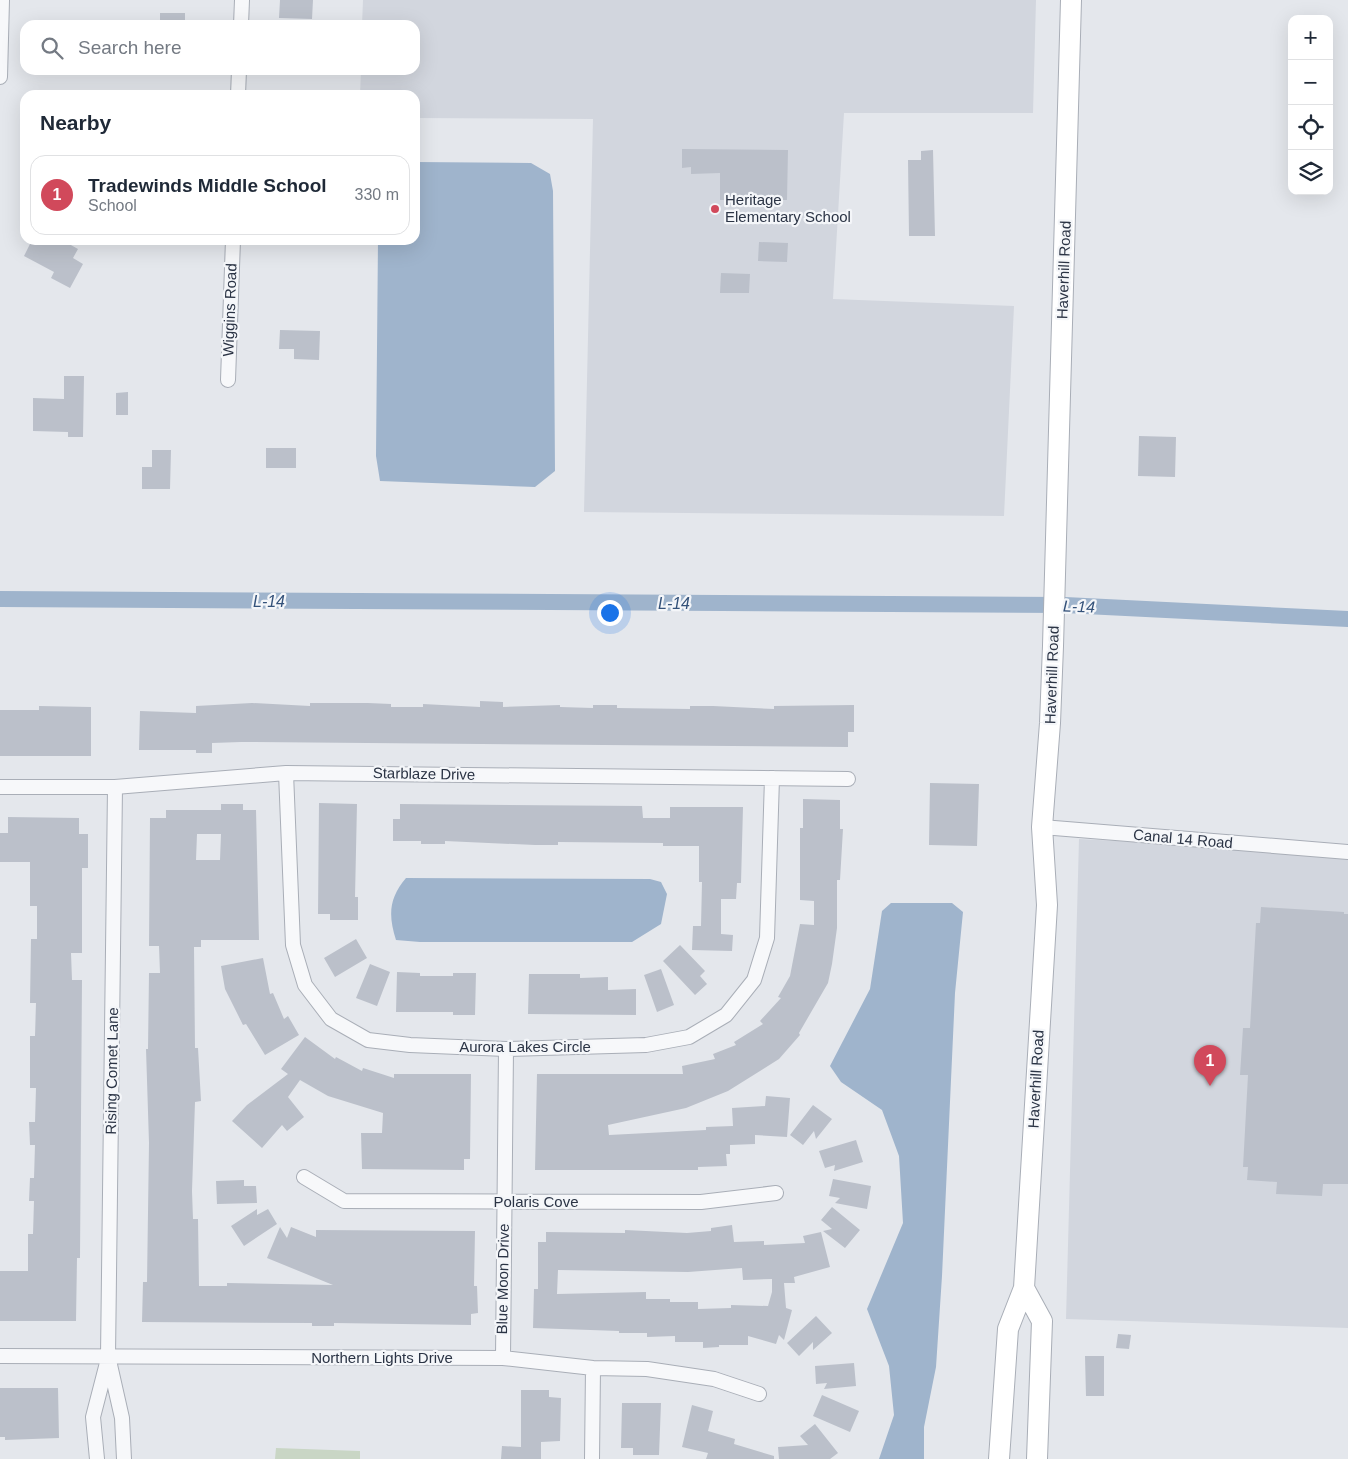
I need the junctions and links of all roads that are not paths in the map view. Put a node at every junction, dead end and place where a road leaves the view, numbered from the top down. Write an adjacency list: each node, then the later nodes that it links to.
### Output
1 (2, 0): 6 (street)
2 (242, 0): 4 (street)
3 (1071, 0): 15 (street, Haverhill Road)
4 (241, 20)
5 (239, 75): 7 (street)
6 (0, 77)
7 (238, 90)
8 (233, 245): 9 (street, Wiggins Road)
9 (228, 380)
10 (286, 773): 11 (street, Starblaze Drive); 13 (street, Starblaze Drive); 17 (street, Aurora Lakes Circle)
11 (772, 778): 12 (street, Starblaze Drive); 17 (street, Aurora Lakes Circle)
12 (848, 779)
13 (115, 787): 14 (street, Starblaze Drive); 23 (street, Rising Comet Lane)
14 (0, 788)
15 (1042, 826): 16 (street, Canal 14 Road); 21 (street, Haverhill Road)
16 (1348, 852)
17 (506, 1049): 20 (street, Blue Moon Drive)
18 (304, 1176): 20 (street, Polaris Cove)
19 (776, 1193): 20 (street, Polaris Cove)
20 (504, 1202): 24 (street, Blue Moon Drive)
21 (1024, 1288): 30 (street, Haverhill Road); 31 (street)
22 (0, 1356): 23 (street, Northern Lights Drive)
23 (108, 1356): 24 (street, Northern Lights Drive); 27 (street, Rising Comet Lane); 28 (street, Rising Comet Lane)
24 (503, 1358): 25 (street, Northern Lights Drive)
25 (593, 1368): 26 (street, Northern Lights Drive); 29 (street)
26 (759, 1394)
27 (96, 1459)
28 (124, 1459)
29 (592, 1459)
30 (999, 1459)
31 (1037, 1459)

